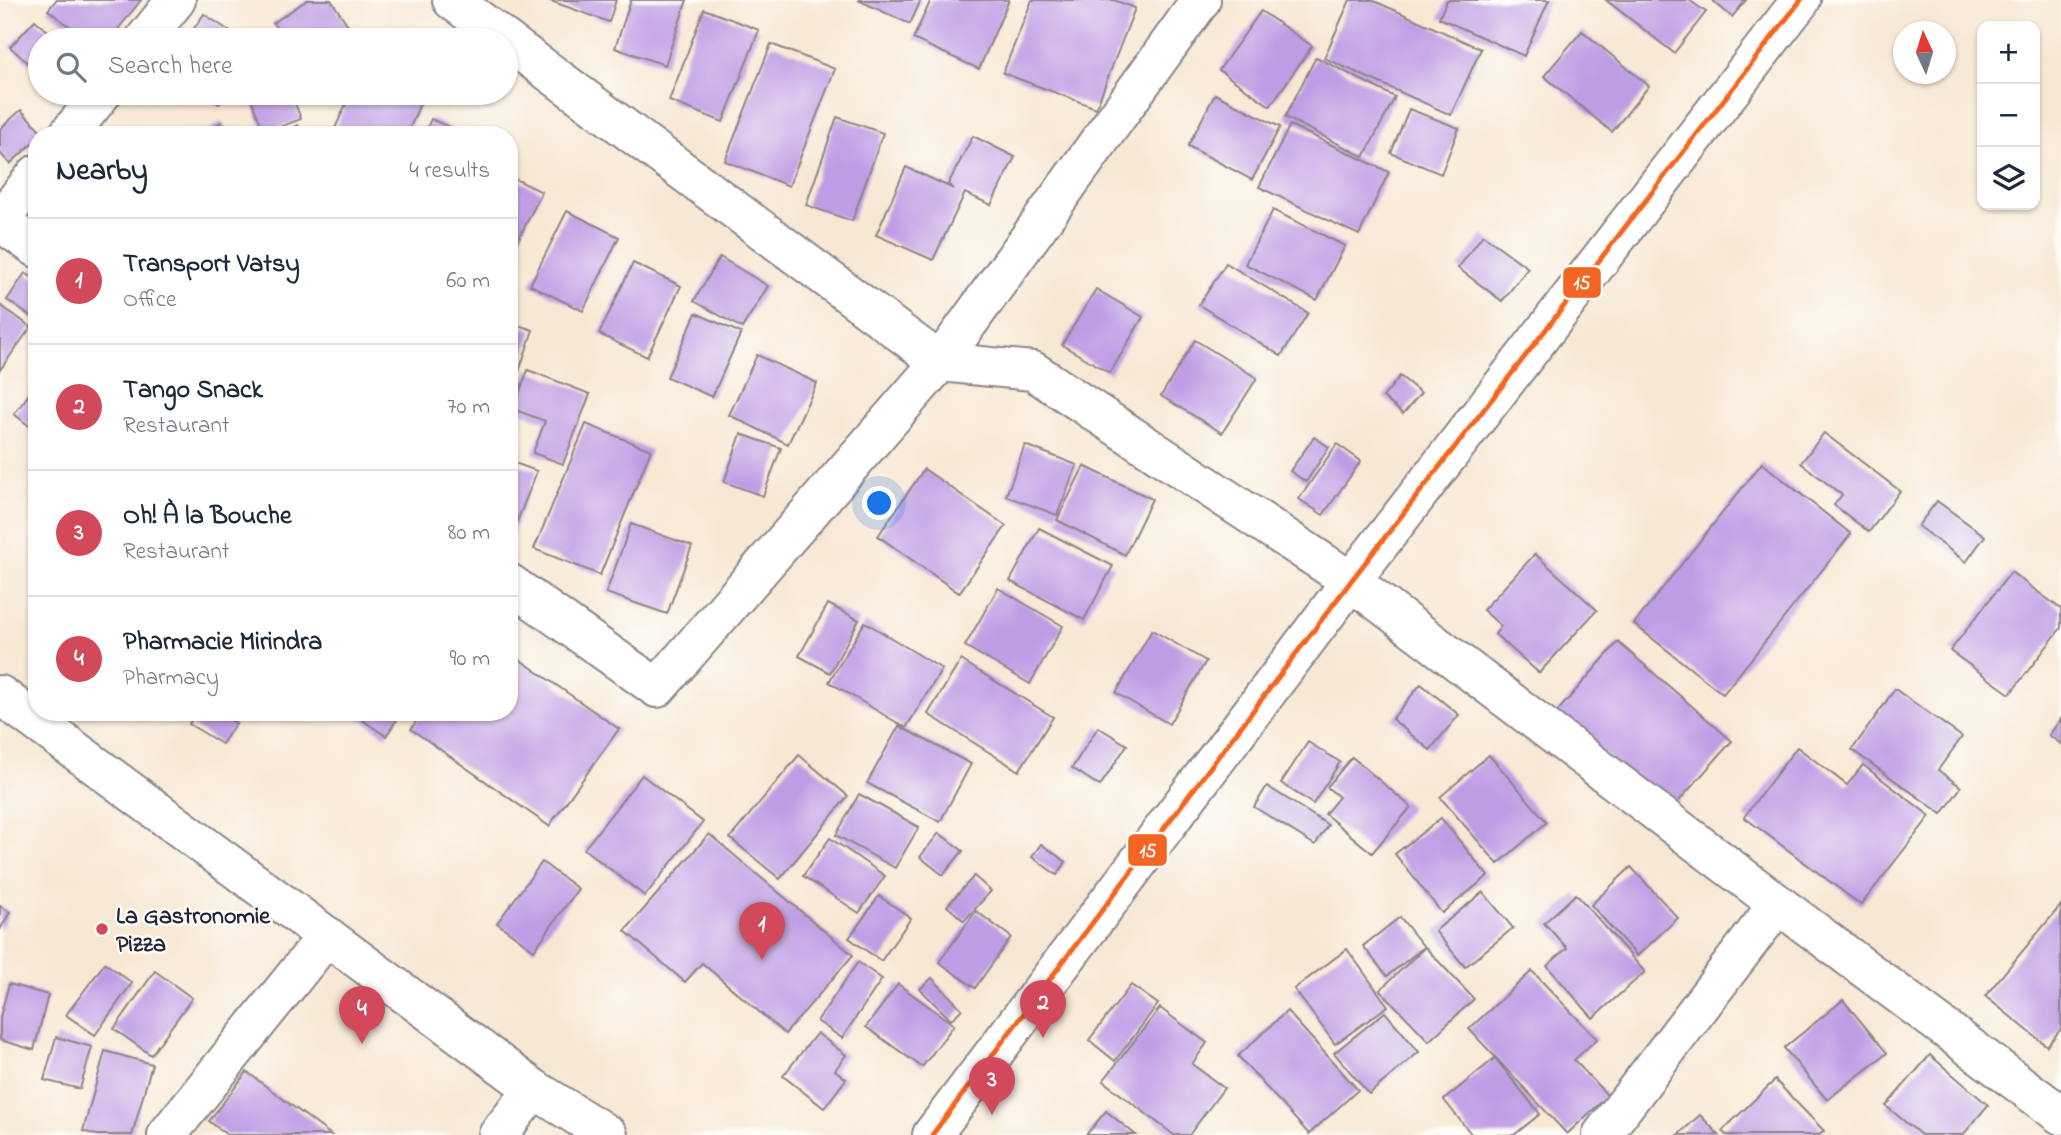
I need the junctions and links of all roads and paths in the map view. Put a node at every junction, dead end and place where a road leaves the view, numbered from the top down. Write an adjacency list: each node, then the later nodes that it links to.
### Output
1 (176, 0): 5 (street)
2 (452, 0): 6 (street)
3 (1801, 0): 14 (street)
4 (1189, 4): 13 (street)
5 (154, 28)
6 (490, 28)
7 (518, 49): 13 (street)
8 (92, 105): 9 (street)
9 (75, 126)
10 (28, 185): 11 (street)
11 (0, 221): 12 (street)
12 (28, 241)
13 (940, 362): 14 (street); 15 (street)
14 (1350, 581): 19 (street); 26 (street)
15 (518, 589)
16 (0, 695): 17 (street)
17 (28, 716)
18 (35, 721): 20 (street)
19 (1778, 904): 22 (street); 27 (street)
20 (327, 936): 21 (street); 23 (street)
21 (534, 1089): 24 (street); 25 (street)
22 (2061, 1115)
23 (167, 1135)
24 (498, 1135)
25 (608, 1135)
26 (932, 1135)
27 (1602, 1135)

